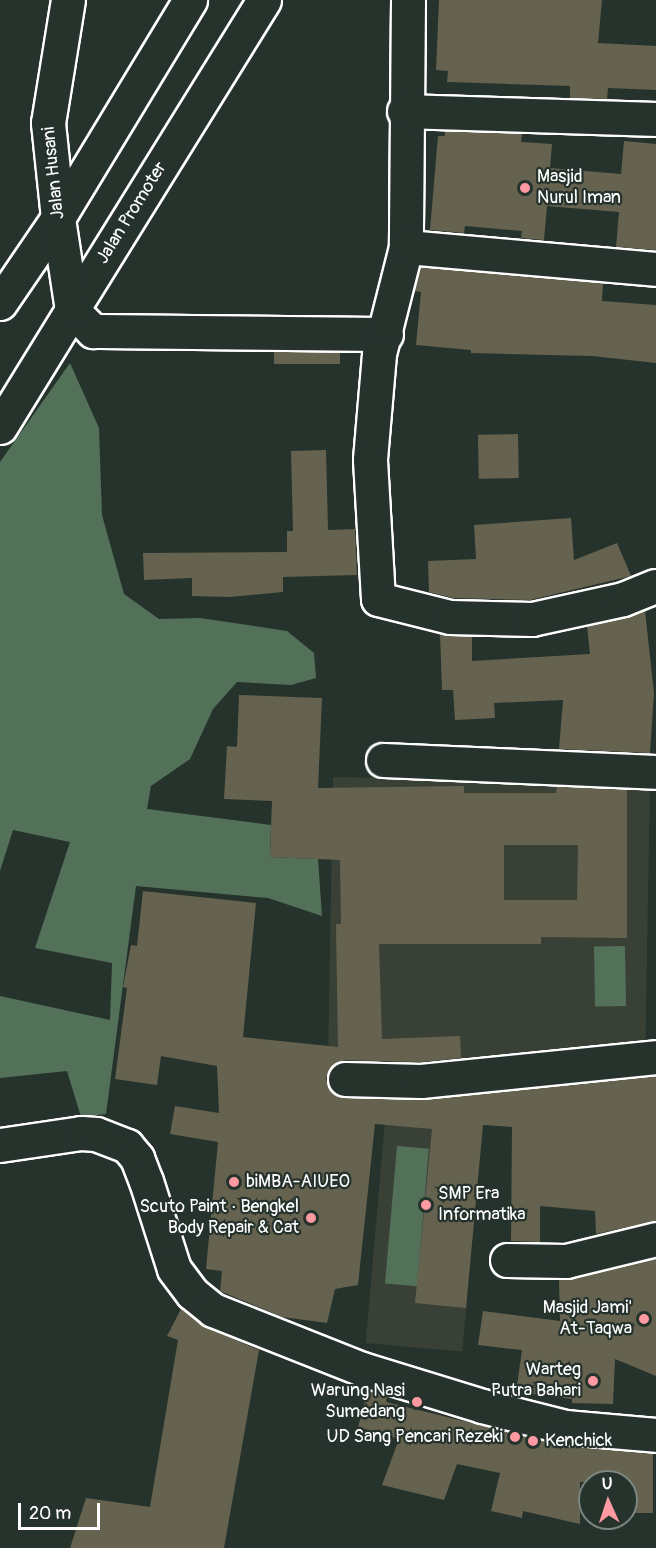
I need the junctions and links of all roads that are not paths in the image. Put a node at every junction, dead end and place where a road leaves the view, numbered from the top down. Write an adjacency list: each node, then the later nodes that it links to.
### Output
1 (68, 0): 7 (street, Jalan Husani)
2 (190, 0): 7 (street)
3 (264, 0): 11 (street, Jalan Promoter)
4 (408, 0): 5 (street)
5 (404, 111): 6 (street); 8 (street)
6 (656, 119)
7 (58, 218): 10 (street); 11 (street, Jalan Husani)
8 (406, 247): 9 (street); 12 (street)
9 (656, 269)
10 (0, 303)
11 (72, 310): 12 (street); 13 (street, Jalan Promoter)
12 (386, 334): 14 (street)
13 (0, 427)
14 (656, 586)
15 (383, 760): 16 (street)
16 (656, 772)
17 (656, 1057): 18 (street)
18 (345, 1079)
19 (0, 1145): 22 (street)
20 (656, 1239): 21 (street)
21 (507, 1260)
22 (656, 1435)

